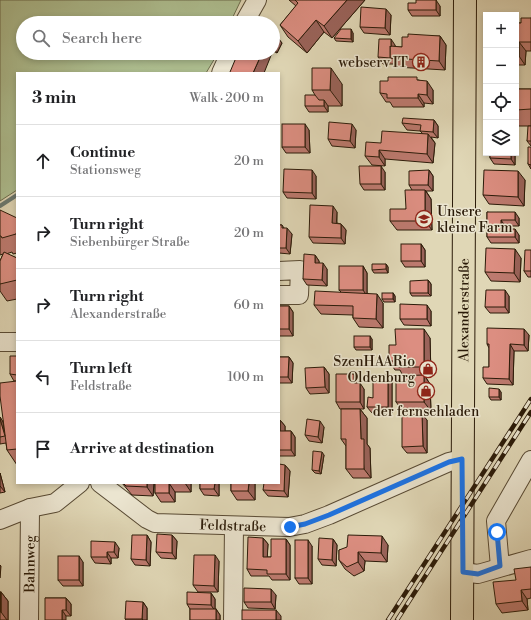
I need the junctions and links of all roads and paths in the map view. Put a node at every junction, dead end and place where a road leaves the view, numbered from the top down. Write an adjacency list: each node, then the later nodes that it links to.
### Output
1 (257, 0): 3 (street)
2 (465, 0): 10 (main road, Alexanderstraße)
3 (248, 16)
4 (227, 60): 5 (street)
5 (221, 72)
6 (280, 270): 7 (street)
7 (280, 295)
8 (0, 342): 9 (street)
9 (16, 342)
10 (462, 459): 16 (street, Feldstraße); 19 (main road, Alexanderstraße)
11 (531, 460): 18 (street)
12 (79, 484): 14 (street)
13 (101, 484): 16 (street, Feldstraße)
14 (30, 508): 15 (street); 20 (street, Bahnweg)
15 (0, 520)
16 (234, 526): 21 (street)
17 (531, 559): 18 (street)
18 (500, 566): 19 (street)
19 (463, 572): 22 (main road, Alexanderstraße)
20 (29, 620)
21 (233, 620)
22 (462, 620)

